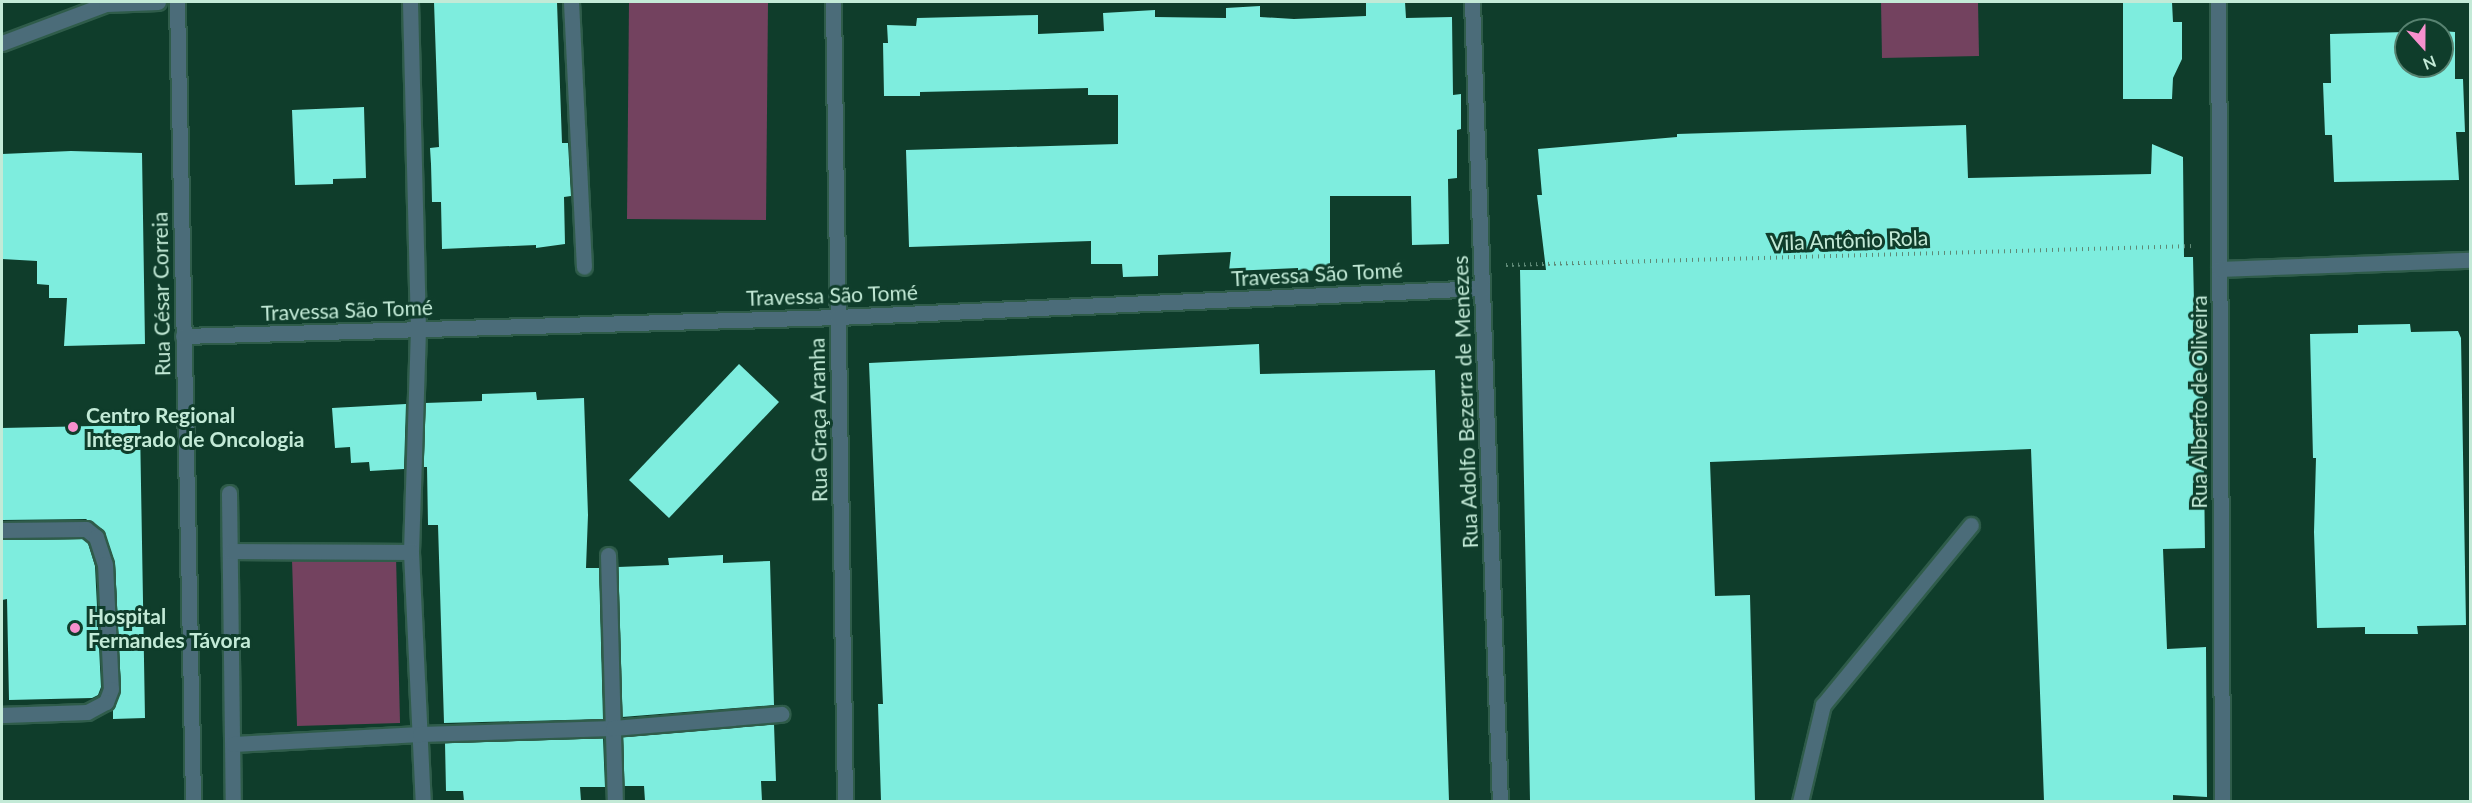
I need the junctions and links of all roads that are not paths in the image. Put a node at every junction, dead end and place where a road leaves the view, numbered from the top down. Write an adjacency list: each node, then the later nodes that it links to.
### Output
1 (158, 2): 8 (street)
2 (177, 2): 15 (street, Rua César Correia)
3 (410, 2): 14 (street)
4 (571, 2): 10 (street)
5 (833, 2): 13 (street, Rua Graça Aranha)
6 (1472, 2): 12 (street, Rua Adolfo Bezerra de Menezes)
7 (2218, 2): 11 (street, Rua Alberto de Oliveira)
8 (2, 43)
9 (2470, 260): 11 (street)
10 (584, 267)
11 (2219, 269): 34 (street, Rua Alberto de Oliveira)
12 (1482, 288): 13 (street, Travessa São Tomé); 32 (street, Rua Adolfo Bezerra de Menezes)
13 (837, 317): 14 (street, Travessa São Tomé); 31 (street, Rua Graça Aranha)
14 (418, 329): 15 (street, Travessa São Tomé); 20 (street)
15 (183, 336): 27 (street, Rua César Correia)
16 (229, 493): 19 (street)
17 (1971, 525): 33 (street)
18 (2, 530): 23 (street)
19 (230, 551): 20 (street); 26 (street)
20 (411, 552): 25 (street)
21 (608, 555): 24 (street)
22 (781, 714): 24 (street)
23 (2, 715)
24 (613, 728): 25 (street); 30 (street)
25 (420, 734): 26 (street); 29 (street)
26 (233, 744): 28 (street)
27 (193, 801)
28 (233, 801)
29 (423, 801)
30 (615, 801)
31 (845, 801)
32 (1500, 801)
33 (1800, 801)
34 (2222, 801)

